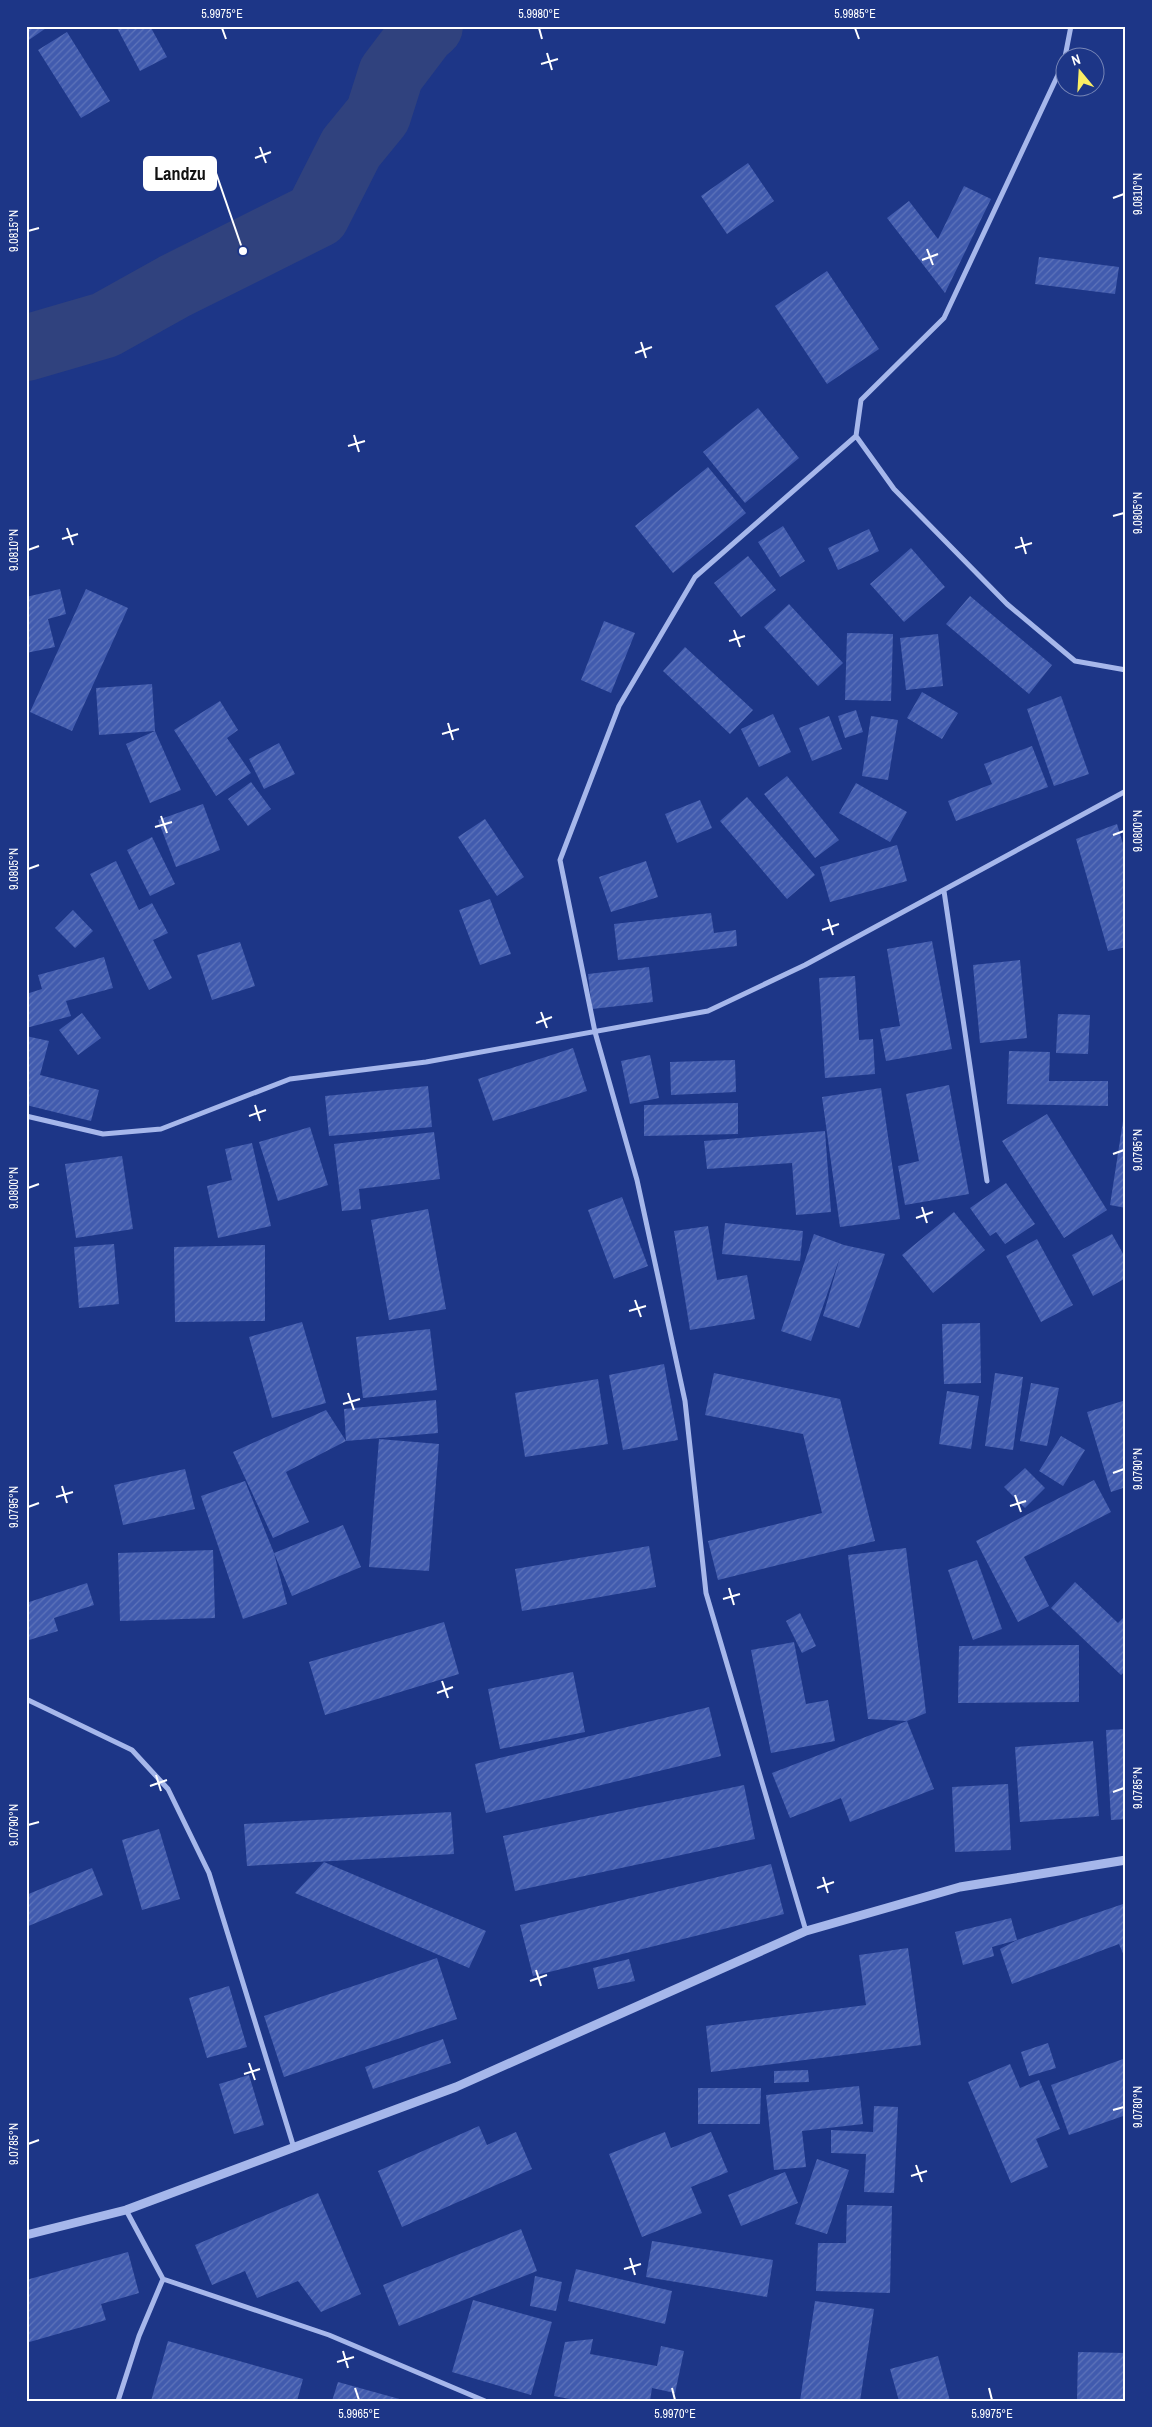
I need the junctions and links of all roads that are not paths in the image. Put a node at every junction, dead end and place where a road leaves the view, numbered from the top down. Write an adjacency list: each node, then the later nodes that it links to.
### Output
1 (1071, 26): 2 (street)
2 (856, 436): 3 (street); 6 (street)
3 (1126, 670)
4 (1126, 791): 5 (street)
5 (944, 891): 6 (street); 8 (street)
6 (595, 1032): 7 (street); 11 (street)
7 (26, 1116)
8 (987, 1181)
9 (26, 1699): 12 (street)
10 (1126, 1860): 11 (street)
11 (806, 1931): 12 (street)
12 (294, 2148): 13 (street)
13 (126, 2210): 14 (street); 15 (street)
14 (26, 2235)
15 (163, 2279): 16 (street); 17 (street)
16 (118, 2401)
17 (485, 2401)

